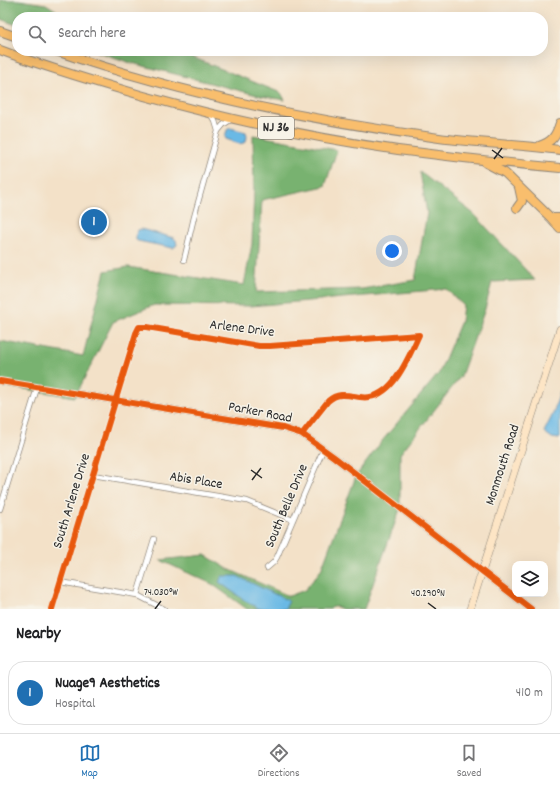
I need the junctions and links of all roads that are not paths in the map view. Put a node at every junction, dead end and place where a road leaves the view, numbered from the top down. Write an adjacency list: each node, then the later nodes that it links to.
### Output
1 (0, 31): 2 (highway)
2 (12, 35)
3 (0, 50): 4 (highway, NJ 36)
4 (12, 54)
5 (18, 56): 7 (highway, NJ 36)
6 (72, 56): 11 (highway, NJ 36)
7 (208, 112): 8 (highway, NJ 36); 10 (street)
8 (234, 118): 10 (street); 13 (highway, NJ 36)
9 (560, 123): 11 (highway)
10 (218, 131): 20 (street)
11 (535, 147): 12 (highway, NJ 36)
12 (560, 150)
13 (480, 160): 14 (highway, NJ 36); 15 (highway)
14 (560, 168)
15 (519, 186): 16 (highway); 17 (highway)
16 (517, 208)
17 (551, 218): 18 (highway); 19 (highway)
18 (560, 218)
19 (560, 228)
20 (184, 260)
21 (560, 328): 32 (main road, Monmouth Road)
22 (0, 381): 23 (street, Parker Road)
23 (38, 388): 24 (street, Parker Road); 28 (street)
24 (116, 400): 25 (street, Parker Road); 25 (street, Arlene Drive); 27 (street, South Arlene Drive)
25 (302, 434): 26 (street, Parker Road)
26 (323, 450): 29 (street, South Belle Drive); 32 (street, Parker Road)
27 (93, 475): 29 (street, Abis Place); 33 (street, South Arlene Drive)
28 (0, 509)
29 (293, 520): 31 (street, South Belle Drive)
30 (154, 539): 34 (street)
31 (267, 568)
32 (482, 572): 37 (main road, Monmouth Road); 38 (street, Parker Road)
33 (60, 582): 34 (street); 35 (street, South Arlene Drive)
34 (137, 595): 36 (street)
35 (52, 609)
36 (164, 609)
37 (470, 609)
38 (531, 609)

